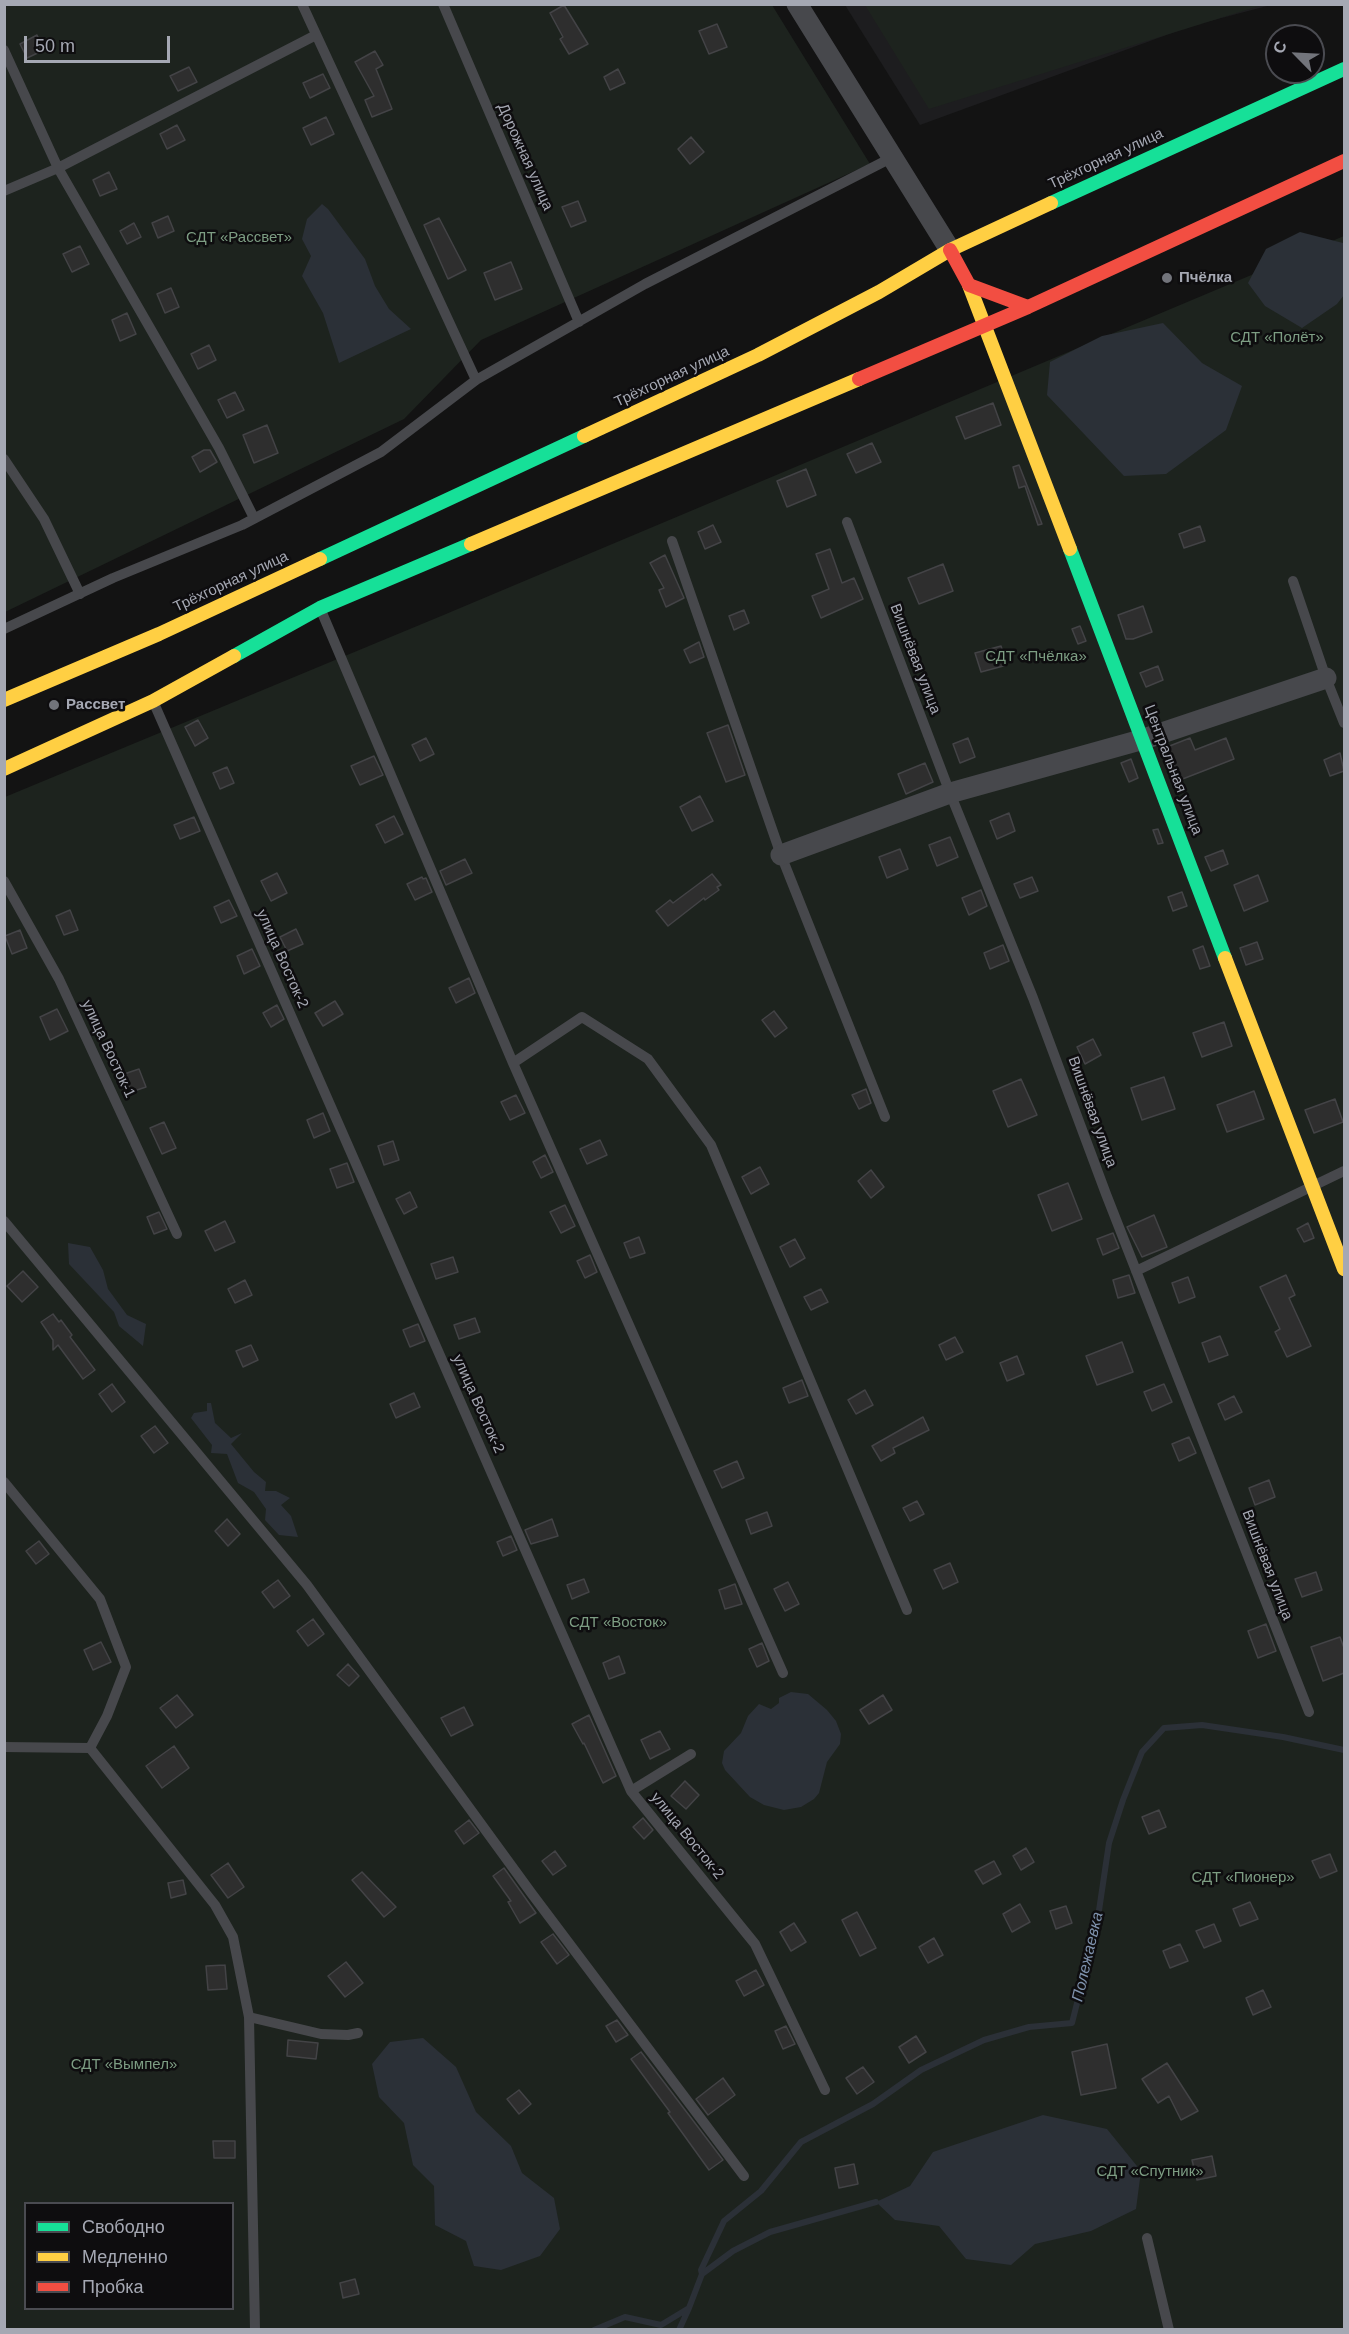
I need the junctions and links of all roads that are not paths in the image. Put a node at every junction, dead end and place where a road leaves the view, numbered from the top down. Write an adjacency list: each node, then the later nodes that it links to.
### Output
1 (302, 4): 4 (lane)
2 (443, 4): 14 (lane, Дорожная улица)
3 (797, 4): 7 (street)
4 (316, 35): 9 (lane); 16 (lane)
5 (4, 50): 9 (lane)
6 (1344, 69): 11 (main road, Трёхгорная улица)
7 (893, 158): 11 (street); 14 (lane)
8 (1344, 161): 13 (main road)
9 (58, 168): 10 (lane); 18 (lane)
10 (4, 191)
11 (950, 250): 12 (main road, Центральная улица); 26 (main road, Трёхгорная улица)
12 (969, 285): 13 (main road); 15 (main road, Центральная улица)
13 (1028, 307): 15 (main road)
14 (579, 322): 16 (lane)
15 (985, 327): 23 (main road); 29 (main road, Центральная улица)
16 (476, 380): 18 (lane)
17 (4, 459): 22 (lane)
18 (254, 518): 22 (lane)
19 (847, 522): 31 (lane, Вишнёвая улица)
20 (672, 541): 32 (lane)
21 (1293, 581): 25 (lane)
22 (80, 594): 24 (lane)
23 (320, 608): 27 (main road); 34 (lane)
24 (4, 629)
25 (1326, 678): 28 (lane); 29 (street)
26 (4, 700)
27 (153, 701): 30 (main road); 49 (lane, улица Восток-2)
28 (1344, 723)
29 (1144, 739): 31 (street); 37 (main road, Центральная улица)
30 (4, 769)
31 (950, 793): 32 (street); 41 (lane, Вишнёвая улица)
32 (781, 855): 35 (lane)
33 (4, 881): 39 (lane, улица Восток-1)
34 (513, 1063): 43 (lane); 44 (lane)
35 (885, 1117)
36 (1344, 1171): 37 (lane)
37 (1312, 1185): 40 (main road, Центральная улица); 41 (lane)
38 (4, 1221): 53 (lane)
39 (177, 1234)
40 (1344, 1269)
41 (1136, 1271): 45 (lane, Вишнёвая улица)
42 (4, 1482): 47 (lane)
43 (907, 1610)
44 (783, 1673)
45 (1309, 1712)
46 (4, 1747): 47 (lane)
47 (90, 1748): 50 (lane)
48 (692, 1754): 49 (lane)
49 (631, 1791): 52 (lane, улица Восток-2)
50 (249, 2017): 51 (lane); 55 (lane)
51 (358, 2033)
52 (825, 2090)
53 (744, 2176)
54 (1147, 2238): 56 (lane)
55 (255, 2330)
56 (1169, 2330)

